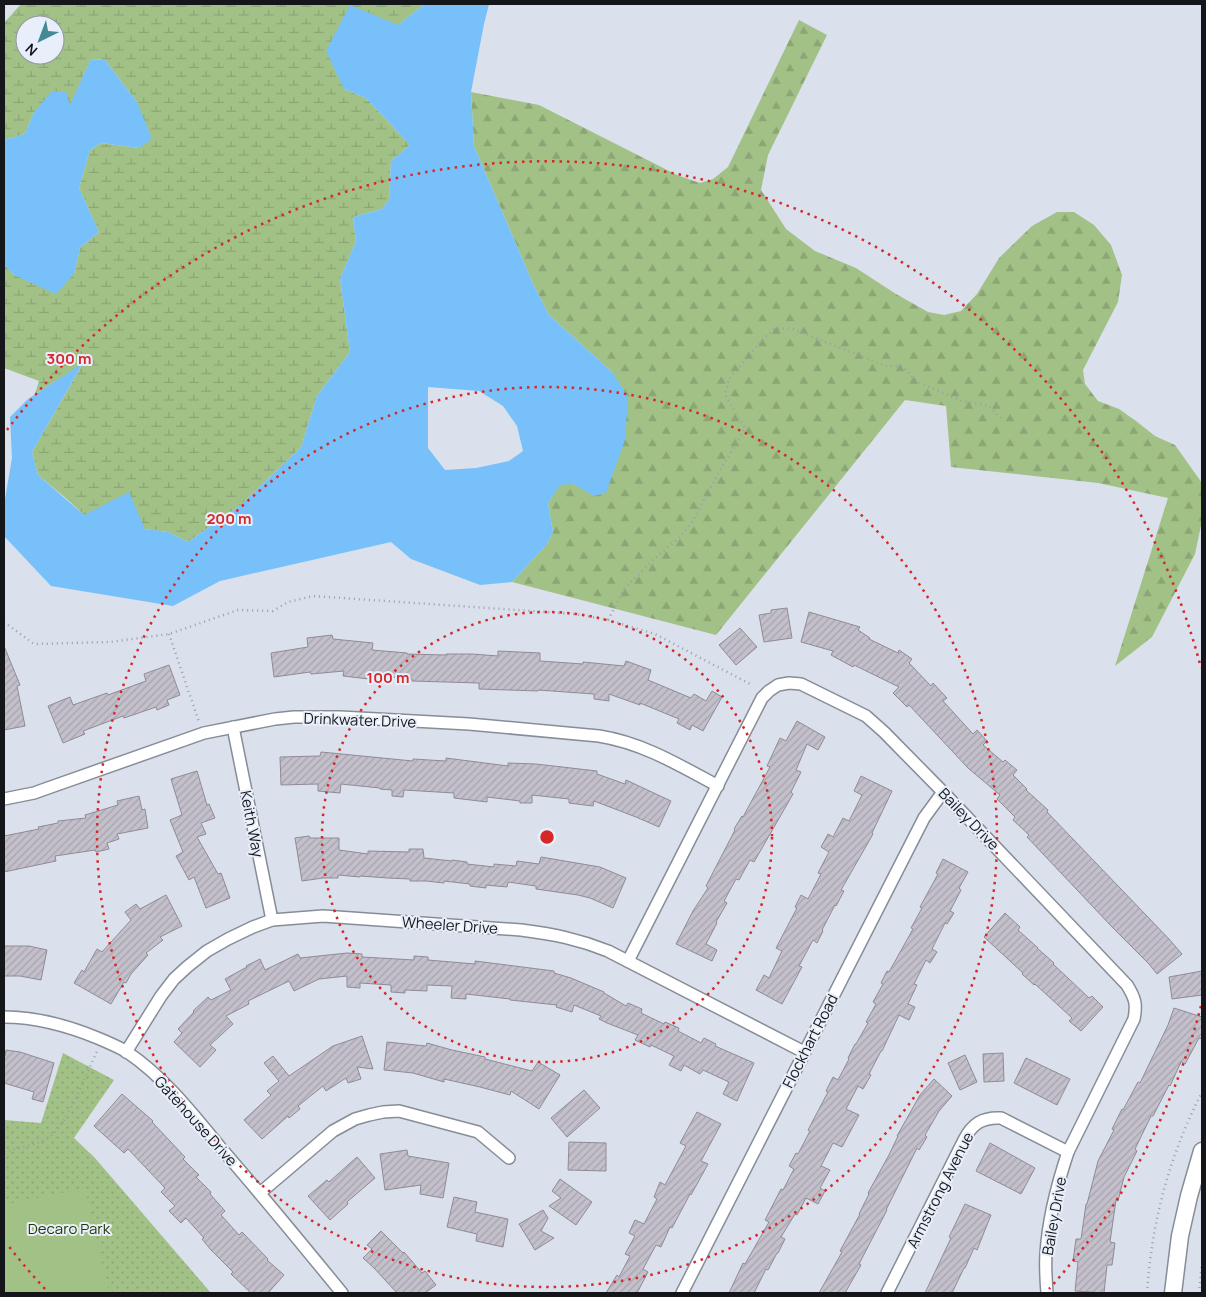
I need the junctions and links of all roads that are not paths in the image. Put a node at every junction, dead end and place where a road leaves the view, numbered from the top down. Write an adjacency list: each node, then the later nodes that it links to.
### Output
1 (233, 727): 2 (street, Drinkwater Drive); 4 (street, Drinkwater Drive); 5 (street, Keith Way)
2 (718, 786): 3 (street, Bailey Drive); 6 (street, Bailey Drive)
3 (943, 792): 9 (street, Flockhart Road); 10 (street, Bailey Drive)
4 (4, 799)
5 (272, 920): 6 (street, Wheeler Drive); 8 (street, Wheeler Drive)
6 (628, 961): 9 (street, Wheeler Drive)
7 (4, 1017): 8 (street, Gatehouse Drive)
8 (126, 1052): 13 (street, Gatehouse Drive)
9 (804, 1052): 15 (street, Flockhart Road)
10 (1068, 1152): 16 (street, Armstrong Avenue); 17 (street, Bailey Drive)
11 (1202, 1152): 18 (main road)
12 (509, 1158): 13 (street)
13 (260, 1193): 14 (street, Gatehouse Drive)
14 (342, 1293)
15 (682, 1293)
16 (887, 1293)
17 (1047, 1293)
18 (1173, 1293)

